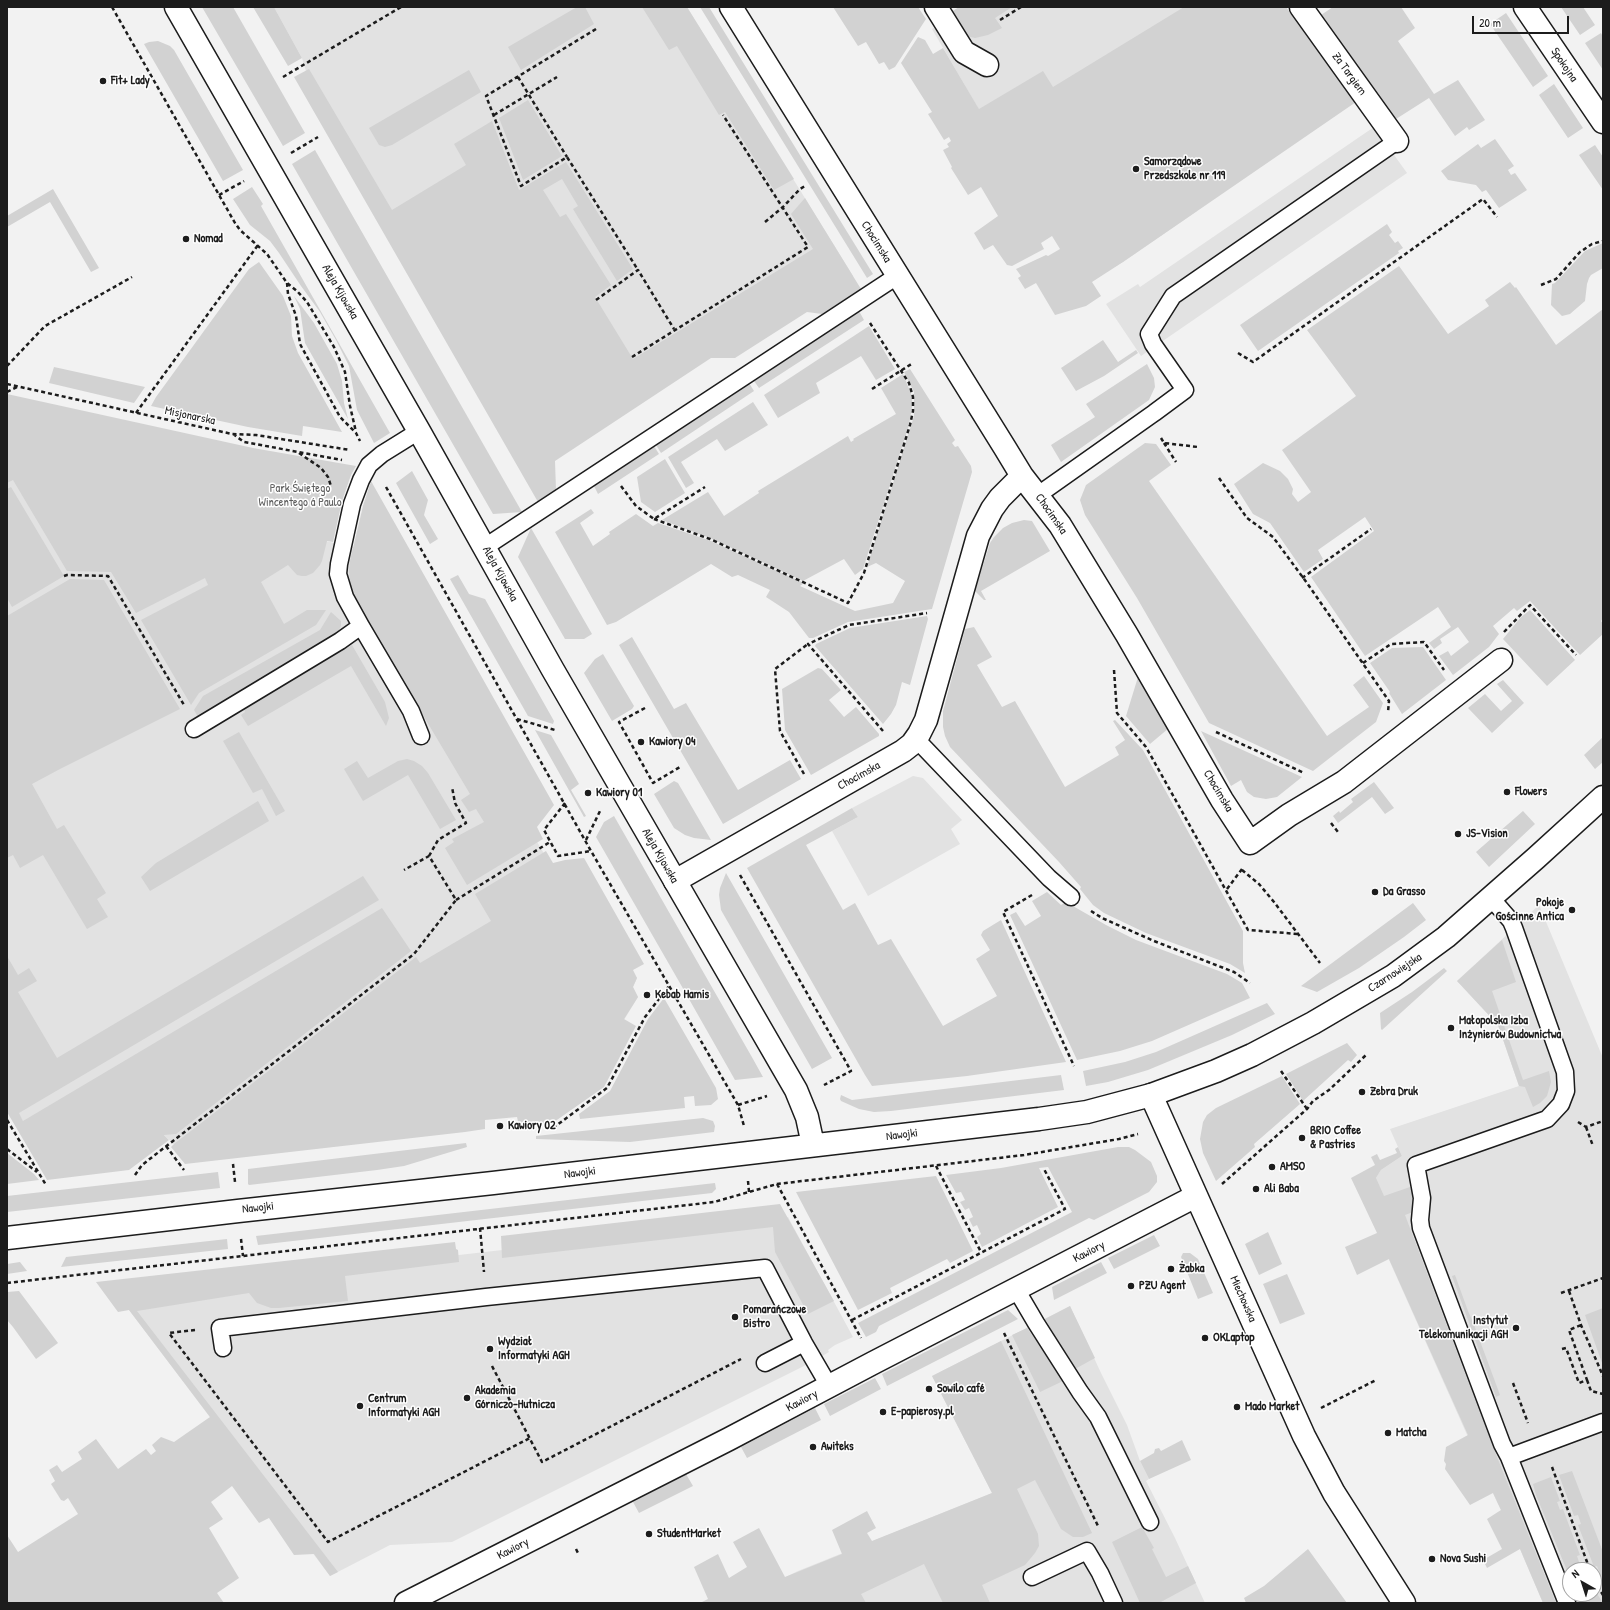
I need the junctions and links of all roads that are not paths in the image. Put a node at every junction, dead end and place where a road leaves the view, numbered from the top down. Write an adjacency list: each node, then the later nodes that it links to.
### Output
1 (176, 7): 10 (street, Aleja Kijowska)
2 (731, 7): 9 (street, Chocimska)
3 (936, 7): 6 (street)
4 (1301, 7): 8 (street, Za Targiem)
5 (1525, 7): 7 (street, Spokojna)
6 (987, 65)
7 (1603, 122)
8 (1397, 141): 12 (lane)
9 (898, 276): 11 (street, Chocimska); 13 (lane)
10 (419, 431): 13 (street, Aleja Kijowska); 14 (lane)
11 (1022, 476): 12 (street, Chocimska); 18 (street, Chocimska)
12 (1038, 495): 15 (street, Chocimska)
13 (484, 547): 20 (street, Aleja Kijowska)
14 (361, 626): 16 (lane); 17 (lane)
15 (1501, 660)
16 (194, 728)
17 (421, 736)
18 (916, 739): 20 (street, Chocimska); 21 (lane)
19 (1603, 797): 22 (street, Czarnowiejska)
20 (675, 881): 24 (street, Aleja Kijowska)
21 (1070, 897)
22 (1491, 898): 23 (street, Czarnowiejska); 33 (lane)
23 (1151, 1095): 24 (street, Nawojki); 25 (street, Miechowska)
24 (814, 1146): 26 (street, Nawojki)
25 (1196, 1196): 27 (street, Kawiory); 38 (street, Miechowska)
26 (7, 1238)
27 (1016, 1289): 31 (street, Kawiory); 34 (lane)
28 (804, 1343): 29 (lane); 30 (lane); 31 (lane)
29 (223, 1348)
30 (765, 1363)
31 (829, 1386): 36 (street, Kawiory)
32 (1603, 1422): 33 (lane)
33 (1509, 1457): 39 (lane)
34 (1150, 1522)
35 (1032, 1576): 37 (lane)
36 (406, 1603)
37 (1114, 1603)
38 (1404, 1603)
39 (1567, 1603)

